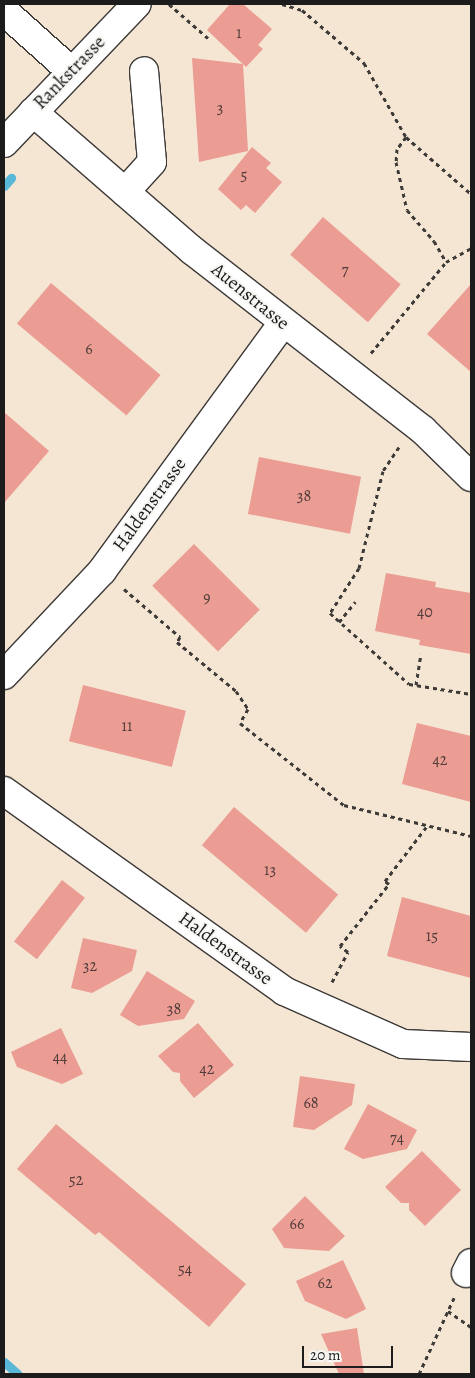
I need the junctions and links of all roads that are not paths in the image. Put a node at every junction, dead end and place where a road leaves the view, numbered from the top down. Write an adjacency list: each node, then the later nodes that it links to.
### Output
1 (137, 4): 4 (street, Rankstrasse)
2 (5, 14): 4 (street)
3 (144, 71): 7 (street)
4 (72, 72): 5 (street, Rankstrasse)
5 (33, 112): 6 (street, Rankstrasse); 7 (street, Auenstrasse)
6 (4, 143)
7 (125, 192): 8 (street, Auenstrasse)
8 (283, 323): 9 (street, Auenstrasse); 10 (street, Haldenstrasse)
9 (471, 477)
10 (4, 675)
11 (4, 791): 12 (street, Haldenstrasse)
12 (471, 1047)

